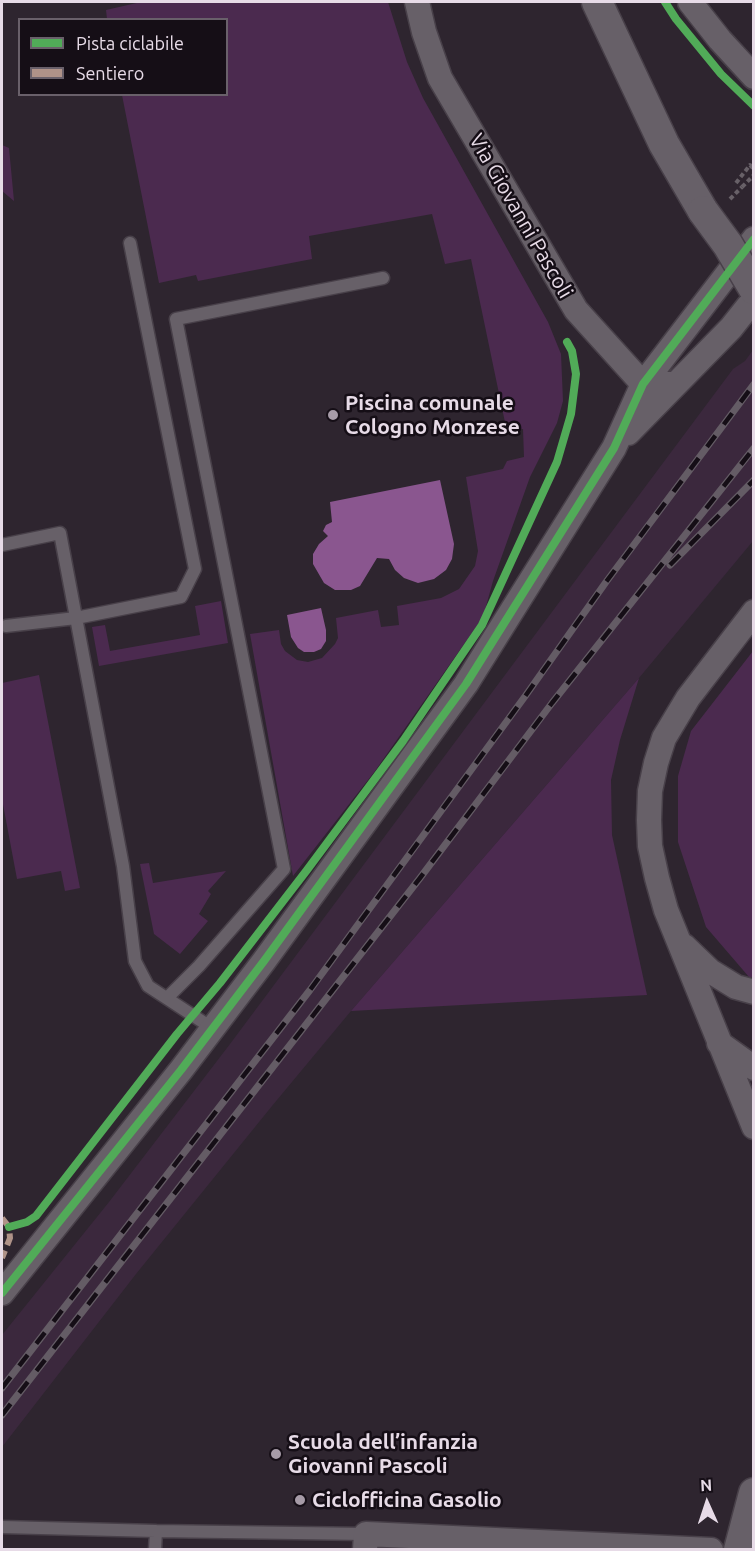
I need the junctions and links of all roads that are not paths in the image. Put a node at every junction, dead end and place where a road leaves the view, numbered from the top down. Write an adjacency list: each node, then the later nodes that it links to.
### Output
1 (417, 2): 10 (street, Via Giovanni Pascoli)
2 (597, 2): 8 (street, bridge)
3 (690, 2): 4 (street)
4 (753, 77)
5 (753, 239): 10 (street)
6 (130, 243): 15 (lane)
7 (383, 278): 19 (lane)
8 (753, 289)
9 (753, 299): 11 (street)
10 (643, 384): 11 (street); 12 (street)
11 (675, 384): 12 (street)
12 (614, 448): 20 (street)
13 (2, 546): 15 (lane)
14 (753, 612): 17 (street)
15 (76, 618): 16 (lane); 19 (lane)
16 (6, 626)
17 (678, 940): 18 (street); 21 (street)
18 (753, 992)
19 (167, 998): 20 (lane)
20 (212, 1028): 24 (street)
21 (719, 1043): 22 (street); 23 (street)
22 (753, 1068)
23 (753, 1127)
24 (2, 1293)
25 (753, 1493): 31 (street)
26 (2, 1527): 27 (lane)
27 (156, 1531): 28 (lane); 29 (lane)
28 (365, 1542): 30 (street)
29 (155, 1550)
30 (711, 1550)
31 (739, 1550)

